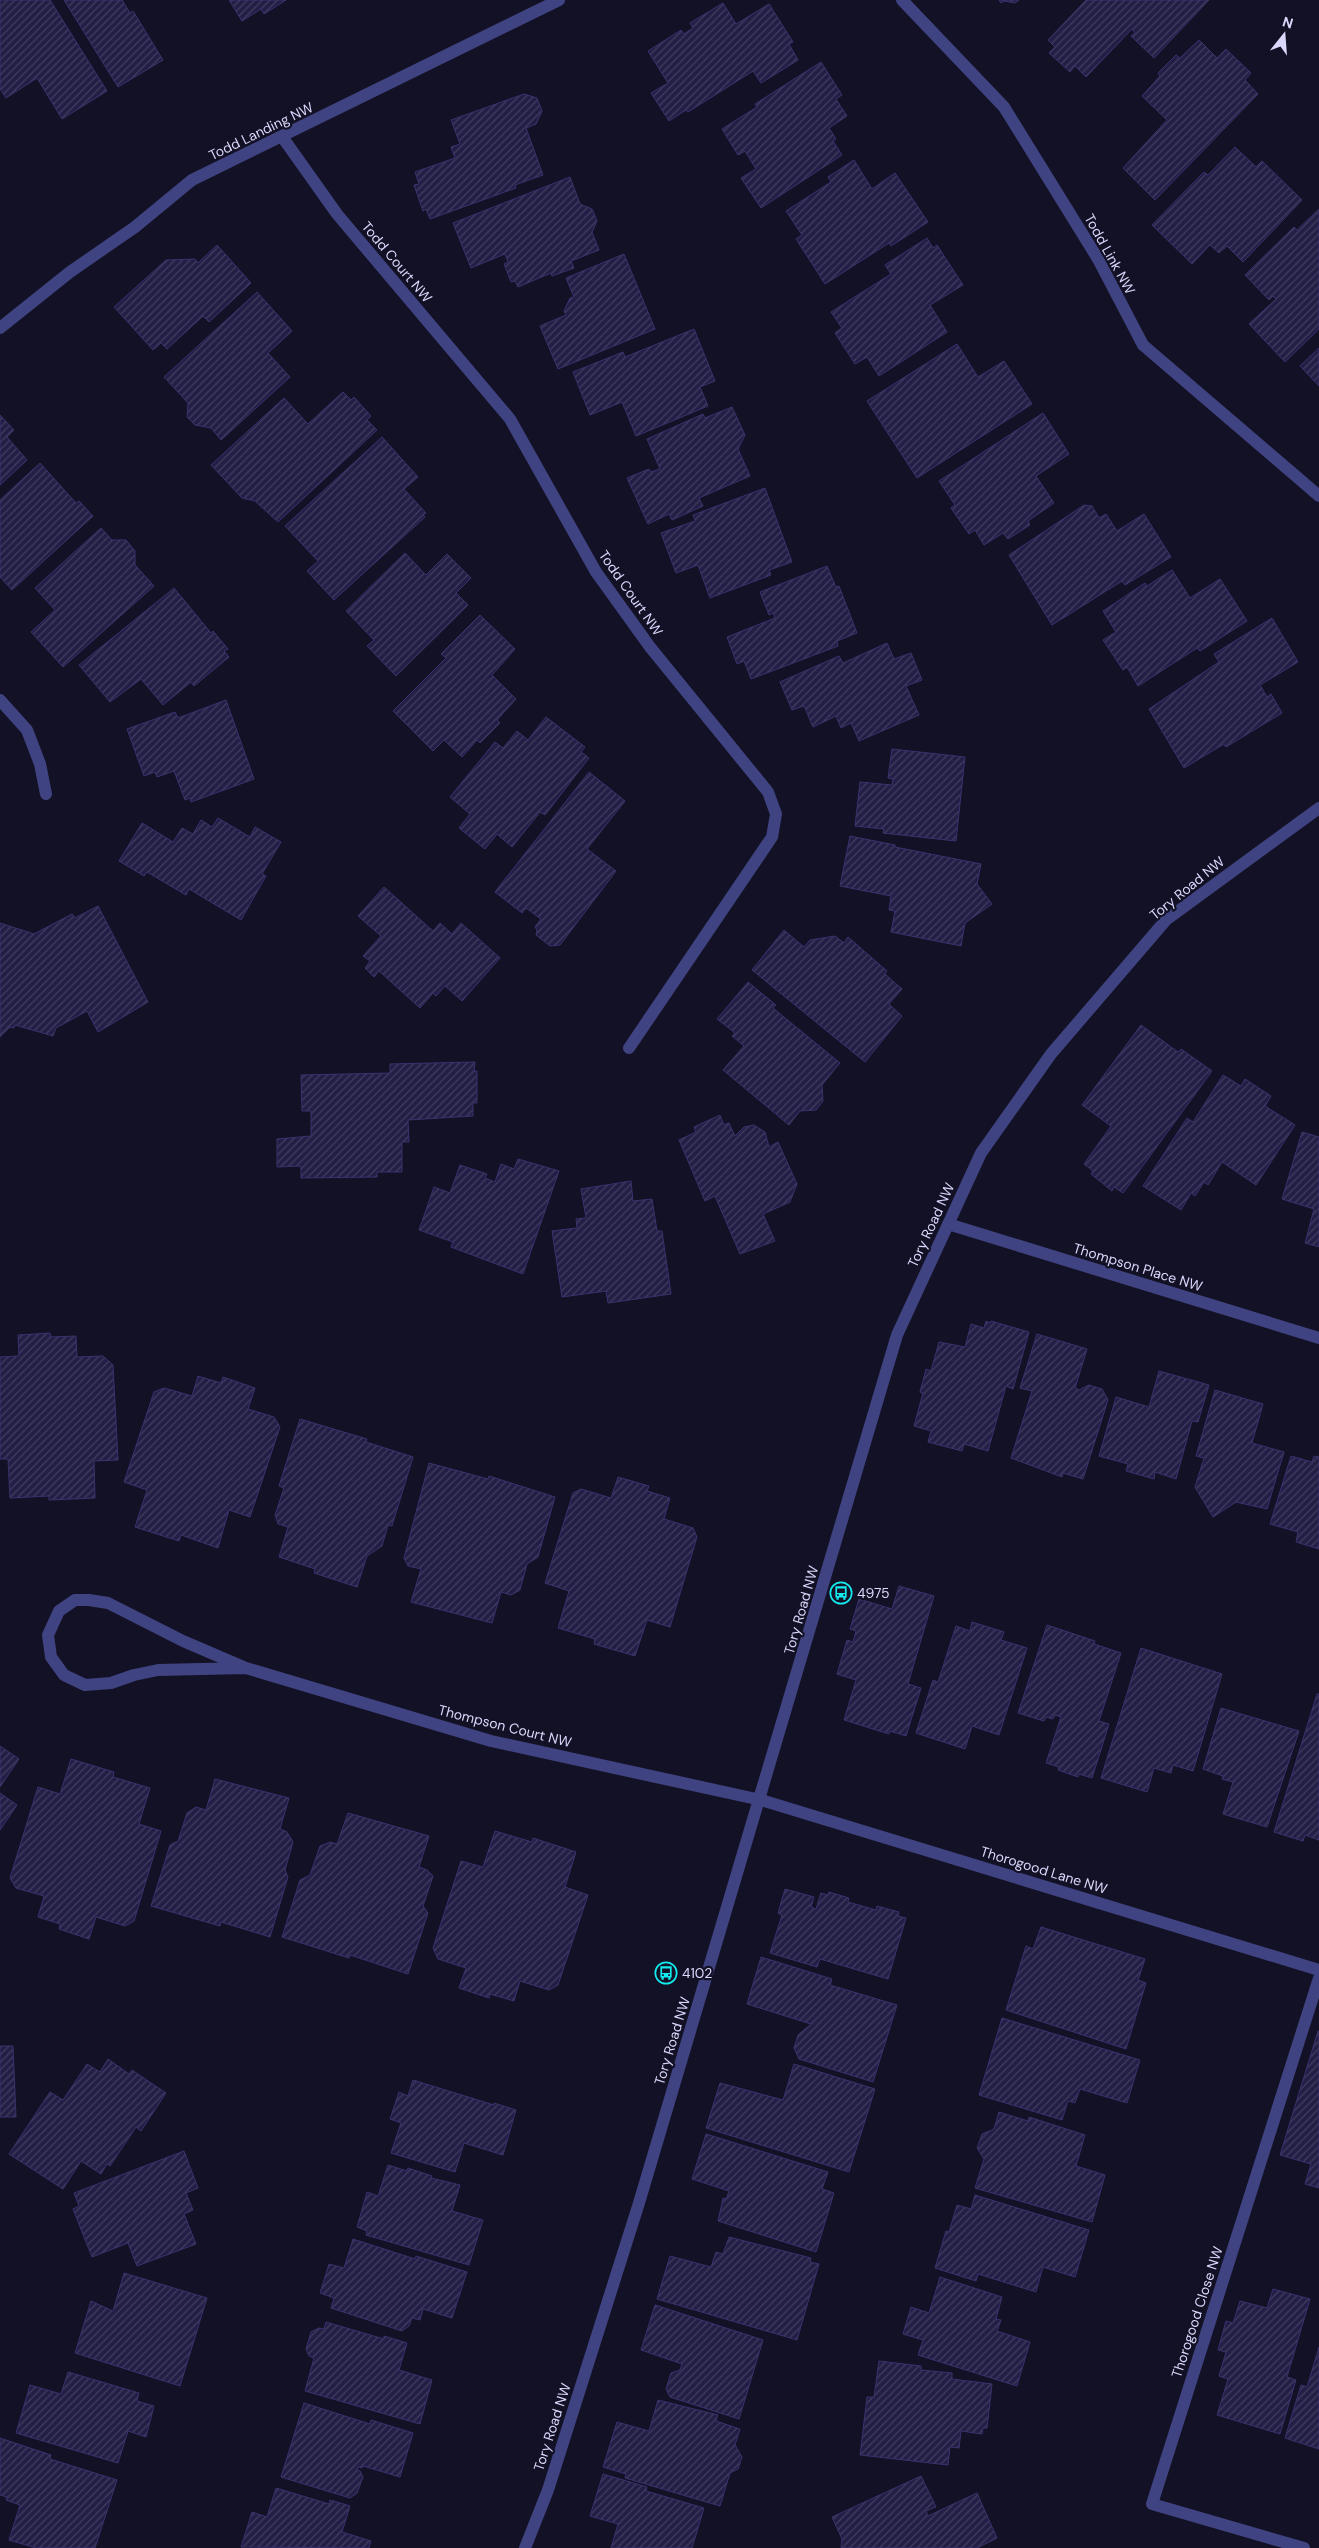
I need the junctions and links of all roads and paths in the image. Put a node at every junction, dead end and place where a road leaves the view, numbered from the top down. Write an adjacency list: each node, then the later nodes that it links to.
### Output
1 (559, 0): 3 (street, Todd Landing NW)
2 (902, 0): 5 (street, Todd Link NW)
3 (283, 138): 4 (street, Todd Landing NW); 9 (street, Todd Court NW)
4 (0, 328)
5 (1319, 496)
6 (0, 700): 7 (street)
7 (46, 794)
8 (1319, 808): 10 (street, Tory Road NW)
9 (629, 1048)
10 (948, 1224): 11 (street, Thompson Place NW); 13 (street, Tory Road NW)
11 (1319, 1338)
12 (246, 1668): 12 (street, Thompson Court NW); 13 (street, Thompson Court NW)
13 (761, 1800): 14 (street, Thorogood Lane NW); 16 (street, Tory Road NW)
14 (1319, 1970)
15 (1319, 1978): 17 (street, Thorogood Close NW)
16 (525, 2548)
17 (1304, 2548)

